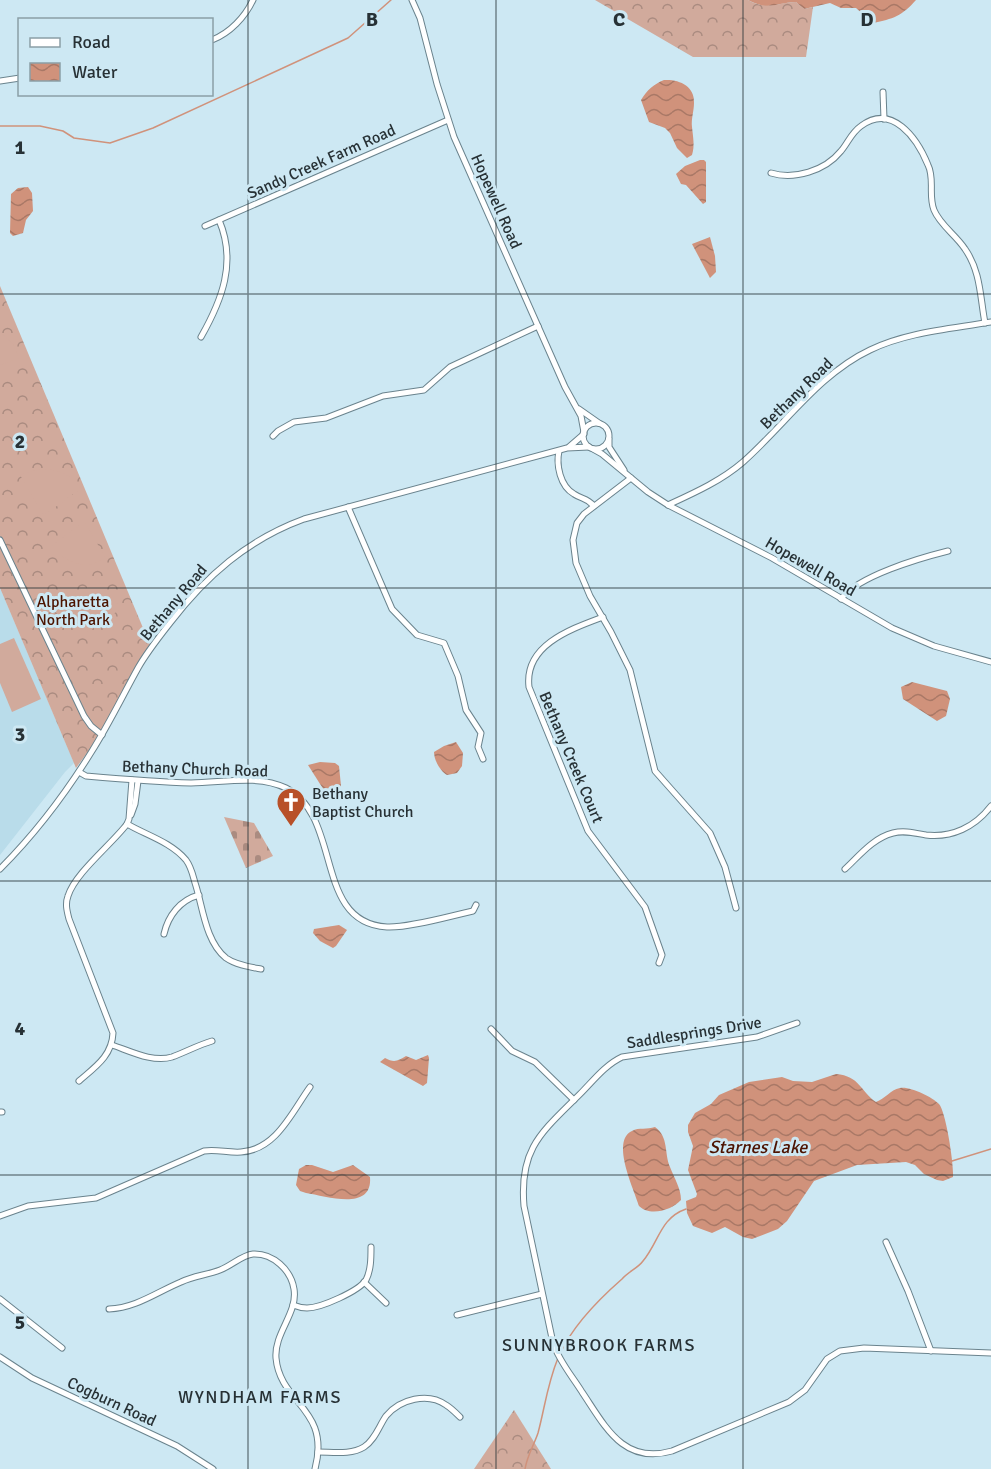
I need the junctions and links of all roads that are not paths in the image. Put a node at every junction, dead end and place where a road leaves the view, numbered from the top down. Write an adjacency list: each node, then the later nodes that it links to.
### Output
1 (253, 0): 3 (street)
2 (412, 0): 8 (street, Hopewell Road)
3 (213, 39)
4 (18, 78): 5 (street)
5 (0, 81)
6 (883, 92): 7 (street)
7 (884, 119): 9 (street); 12 (street)
8 (448, 120): 10 (street, Sandy Creek Farm Road); 13 (street, Hopewell Road)
9 (771, 173)
10 (219, 220): 11 (street, Sandy Creek Farm Road); 14 (street)
11 (205, 226)
12 (988, 323): 24 (street, Bethany Road)
13 (538, 326): 15 (street, Hopewell Road); 18 (street)
14 (201, 337)
15 (576, 406): 16 (street, Hopewell Road); 17 (street, Hopewell Road)
16 (601, 425): 17 (street); 19 (street)
17 (584, 433): 20 (street, Bethany Road); 21 (street)
18 (273, 436)
19 (609, 438): 21 (street); 23 (street, Hopewell Road)
20 (567, 448): 21 (street, Bethany Road); 22 (street, Bethany Road)
21 (591, 448): 23 (street, Hopewell Road)
22 (559, 451): 25 (street); 26 (street, Bethany Road)
23 (628, 476): 24 (street, Hopewell Road); 25 (street)
24 (668, 505): 29 (street, Hopewell Road)
25 (594, 506): 30 (street)
26 (348, 507): 32 (street, Bethany Road); 33 (street)
27 (0, 540): 32 (street)
28 (948, 551): 29 (street)
29 (841, 598): 31 (street, Hopewell Road)
30 (603, 617): 42 (street); 44 (street, Bethany Creek Court)
31 (991, 662)
32 (102, 735): 34 (street, Bethany Road)
33 (483, 759)
34 (78, 772): 35 (street, Bethany Church Road); 38 (street, Bethany Road)
35 (135, 781): 37 (street); 41 (street, Bethany Church Road)
36 (991, 806): 39 (street)
37 (128, 821): 40 (street); 49 (street)
38 (0, 869)
39 (845, 869)
40 (199, 895): 43 (street); 45 (street)
41 (476, 905)
42 (736, 908)
43 (164, 934)
44 (659, 963)
45 (261, 969)
46 (797, 1023): 52 (street, Saddlesprings Drive)
47 (491, 1029): 52 (street)
48 (212, 1041): 49 (street)
49 (112, 1045): 50 (street)
50 (80, 1081)
51 (310, 1087): 53 (street)
52 (573, 1100): 57 (street, Saddlesprings Drive)
53 (0, 1216)
54 (886, 1242): 64 (street)
55 (371, 1247): 56 (street)
56 (364, 1282): 59 (street); 60 (street)
57 (542, 1294): 62 (street); 64 (street, Saddlesprings Drive)
58 (0, 1299): 63 (street)
59 (386, 1303)
60 (293, 1305): 61 (street); 68 (street)
61 (110, 1309)
62 (457, 1316)
63 (62, 1347)
64 (930, 1352): 65 (street, Saddlesprings Drive)
65 (991, 1353)
66 (0, 1356): 69 (street, Cogburn Road)
67 (460, 1417): 68 (street)
68 (318, 1452): 70 (street)
69 (213, 1469)
70 (315, 1469)

